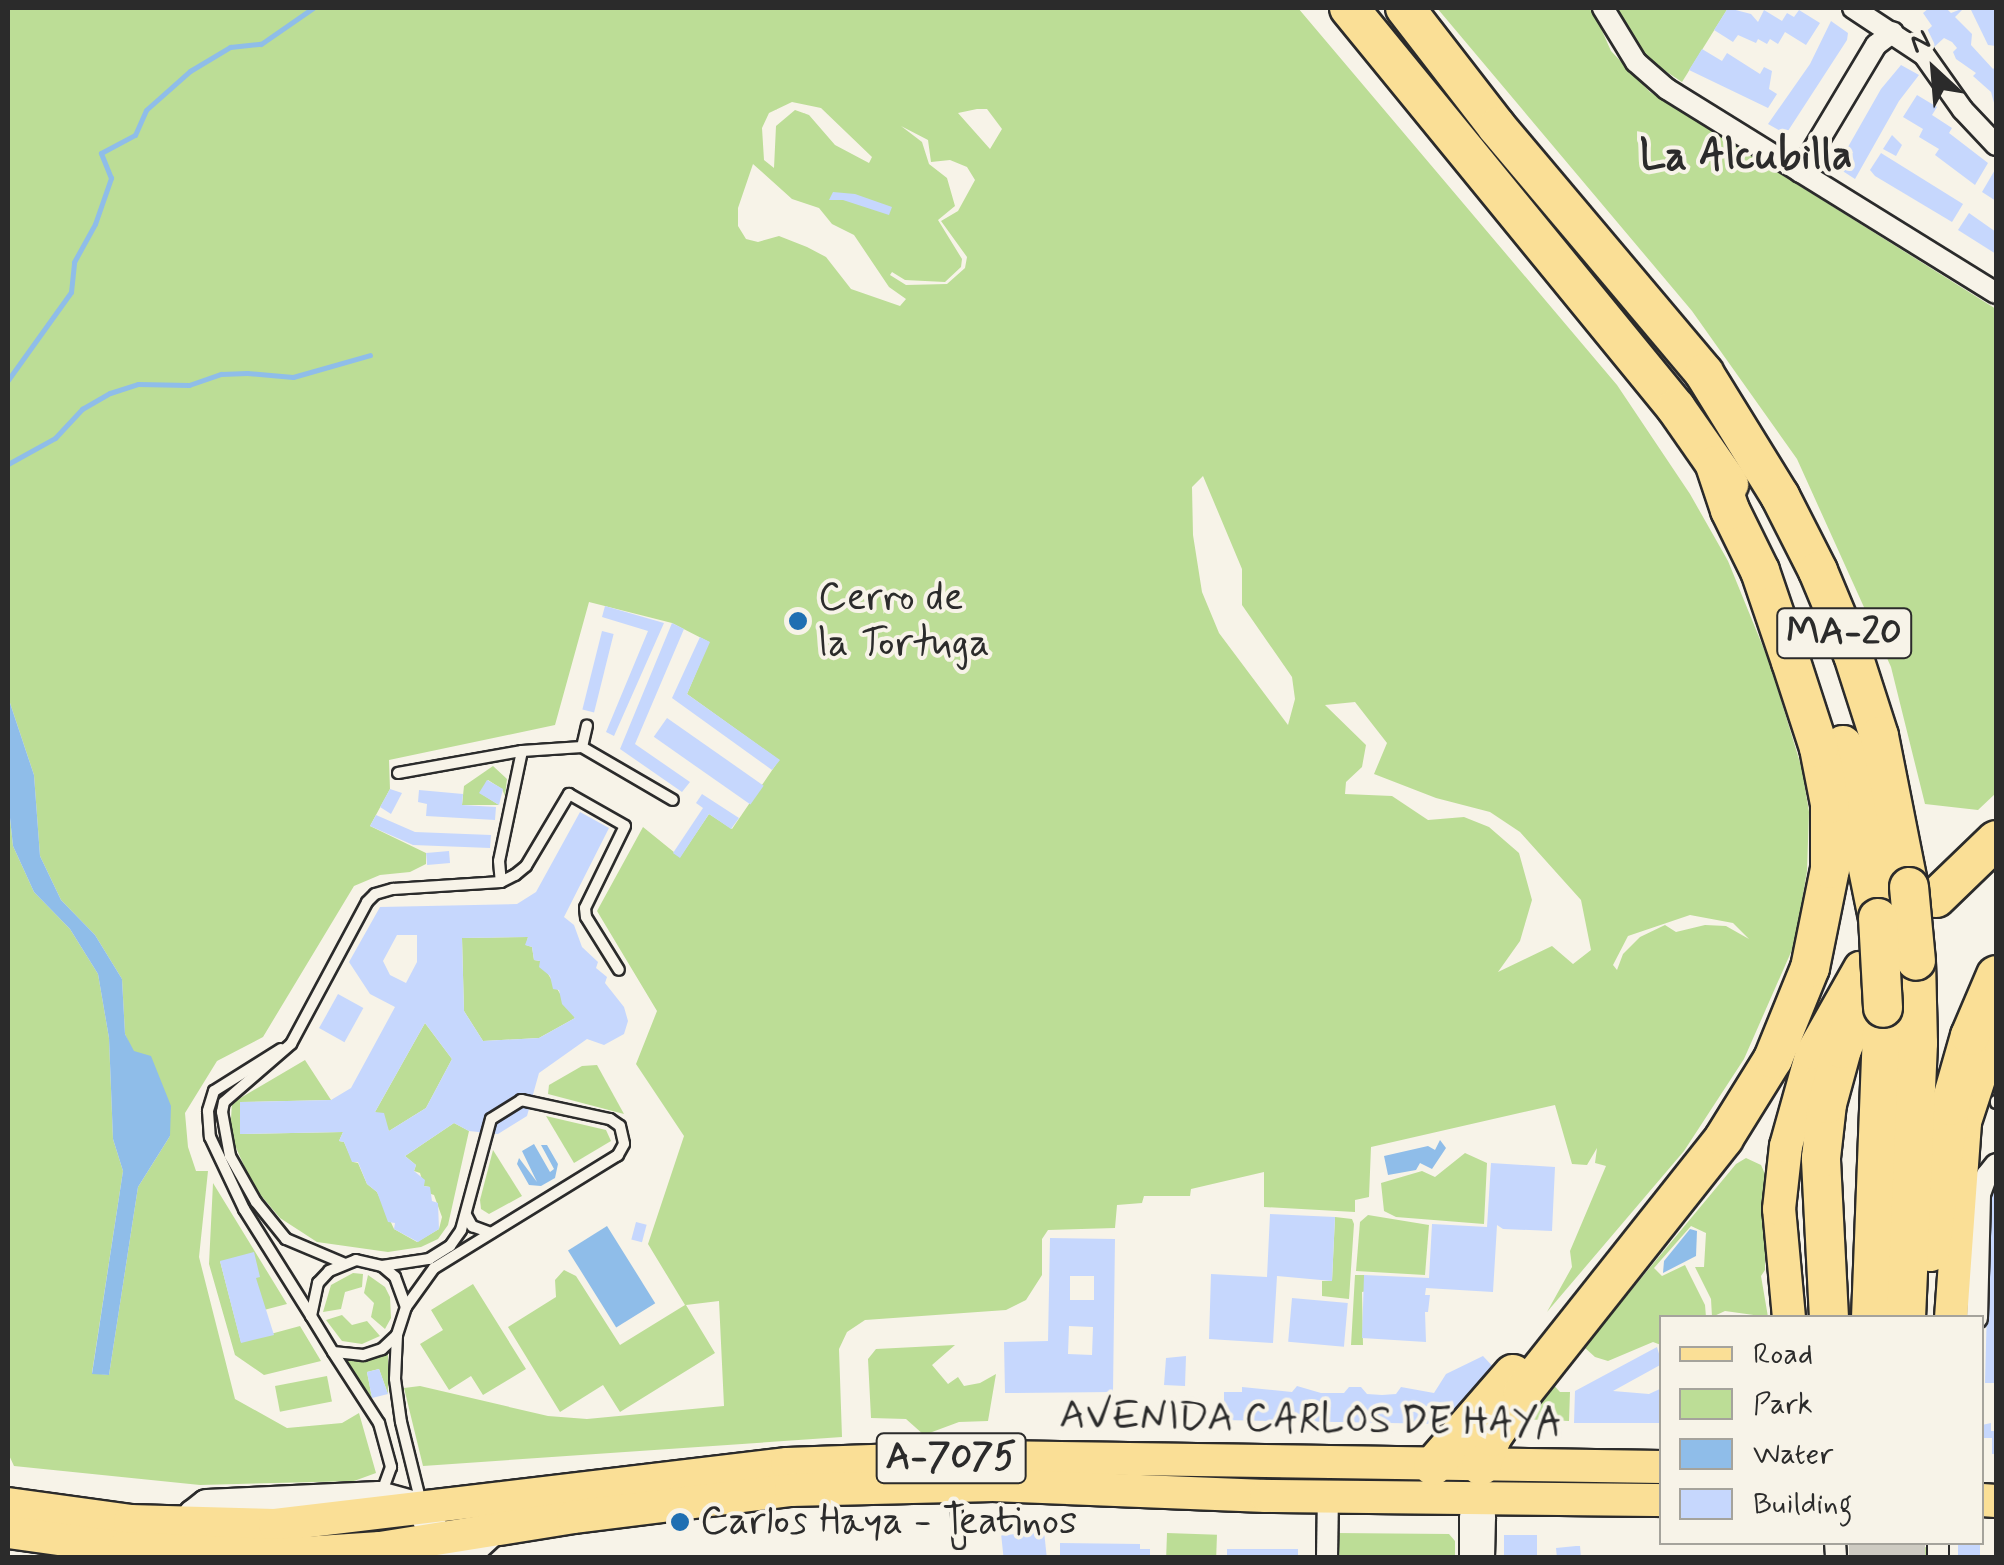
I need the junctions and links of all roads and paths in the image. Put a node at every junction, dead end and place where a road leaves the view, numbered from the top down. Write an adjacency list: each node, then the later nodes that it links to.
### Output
1 (1349, 8): 9 (highway, MA-20)
2 (1405, 8): 18 (highway, MA-20)
3 (1603, 8): 7 (street)
4 (1853, 8): 5 (street)
5 (1893, 32): 6 (street); 7 (street)
6 (1996, 145)
7 (1800, 172): 8 (street)
8 (1996, 293)
9 (1715, 465): 21 (highway, MA-20, bridge); 29 (highway)
10 (587, 726): 11 (lane)
11 (582, 747): 12 (lane); 14 (lane)
12 (522, 750): 13 (lane); 17 (lane)
13 (398, 773)
14 (673, 800)
15 (1996, 823): 18 (main road)
16 (1996, 840): 18 (highway)
17 (501, 882): 19 (lane); 23 (lane)
18 (1927, 888): 34 (highway, MA-20, bridge)
19 (619, 970)
20 (1996, 976): 35 (highway)
21 (1869, 993): 31 (main road); 32 (highway); 33 (highway, MA-20)
22 (1996, 1026): 36 (main road)
23 (291, 1044): 27 (lane); 38 (lane)
24 (1996, 1164): 37 (street)
25 (466, 1215): 26 (lane); 26 (lane); 28 (lane)
26 (491, 1233): 30 (lane)
27 (343, 1263): 28 (lane); 38 (lane)
28 (382, 1266): 30 (lane)
29 (1606, 1288): 41 (highway); 44 (highway)
30 (406, 1307): 39 (lane)
31 (1789, 1315)
32 (1828, 1315)
33 (1872, 1315)
34 (1906, 1315)
35 (1916, 1315)
36 (1951, 1315)
37 (1976, 1315)
38 (312, 1316): 40 (lane)
39 (397, 1335): 40 (lane); 49 (lane)
40 (333, 1352): 46 (lane)
41 (1433, 1466): 44 (main road, AVENIDA CARLOS DE HAYA / A-7075); 49 (main road, AVENIDA CARLOS DE HAYA / A-7075)
42 (1659, 1467): 44 (main road, AVENIDA CARLOS DE HAYA / A-7075)
43 (955, 1486): 45 (main road, AVENIDA CARLOS DE HAYA / A-7075); 51 (lane); 53 (main road, AVENIDA CARLOS DE HAYA / A-7075)
44 (1480, 1490): 45 (main road, AVENIDA CARLOS DE HAYA / A-7075); 47 (main road, AVENIDA CARLOS DE HAYA / A-7075); 55 (street); 56 (street)
45 (1328, 1496): 54 (street)
46 (379, 1497): 49 (main road); 52 (main road)
47 (1659, 1500)
48 (8, 1504): 52 (main road, A-7075)
49 (423, 1509): 52 (main road, A-7075); 53 (main road)
50 (8, 1532): 52 (main road, A-7075)
51 (959, 1543)
52 (192, 1544): 53 (main road, A-7075)
53 (447, 1552)
54 (1327, 1558)
55 (1470, 1558)
56 (1484, 1558)

